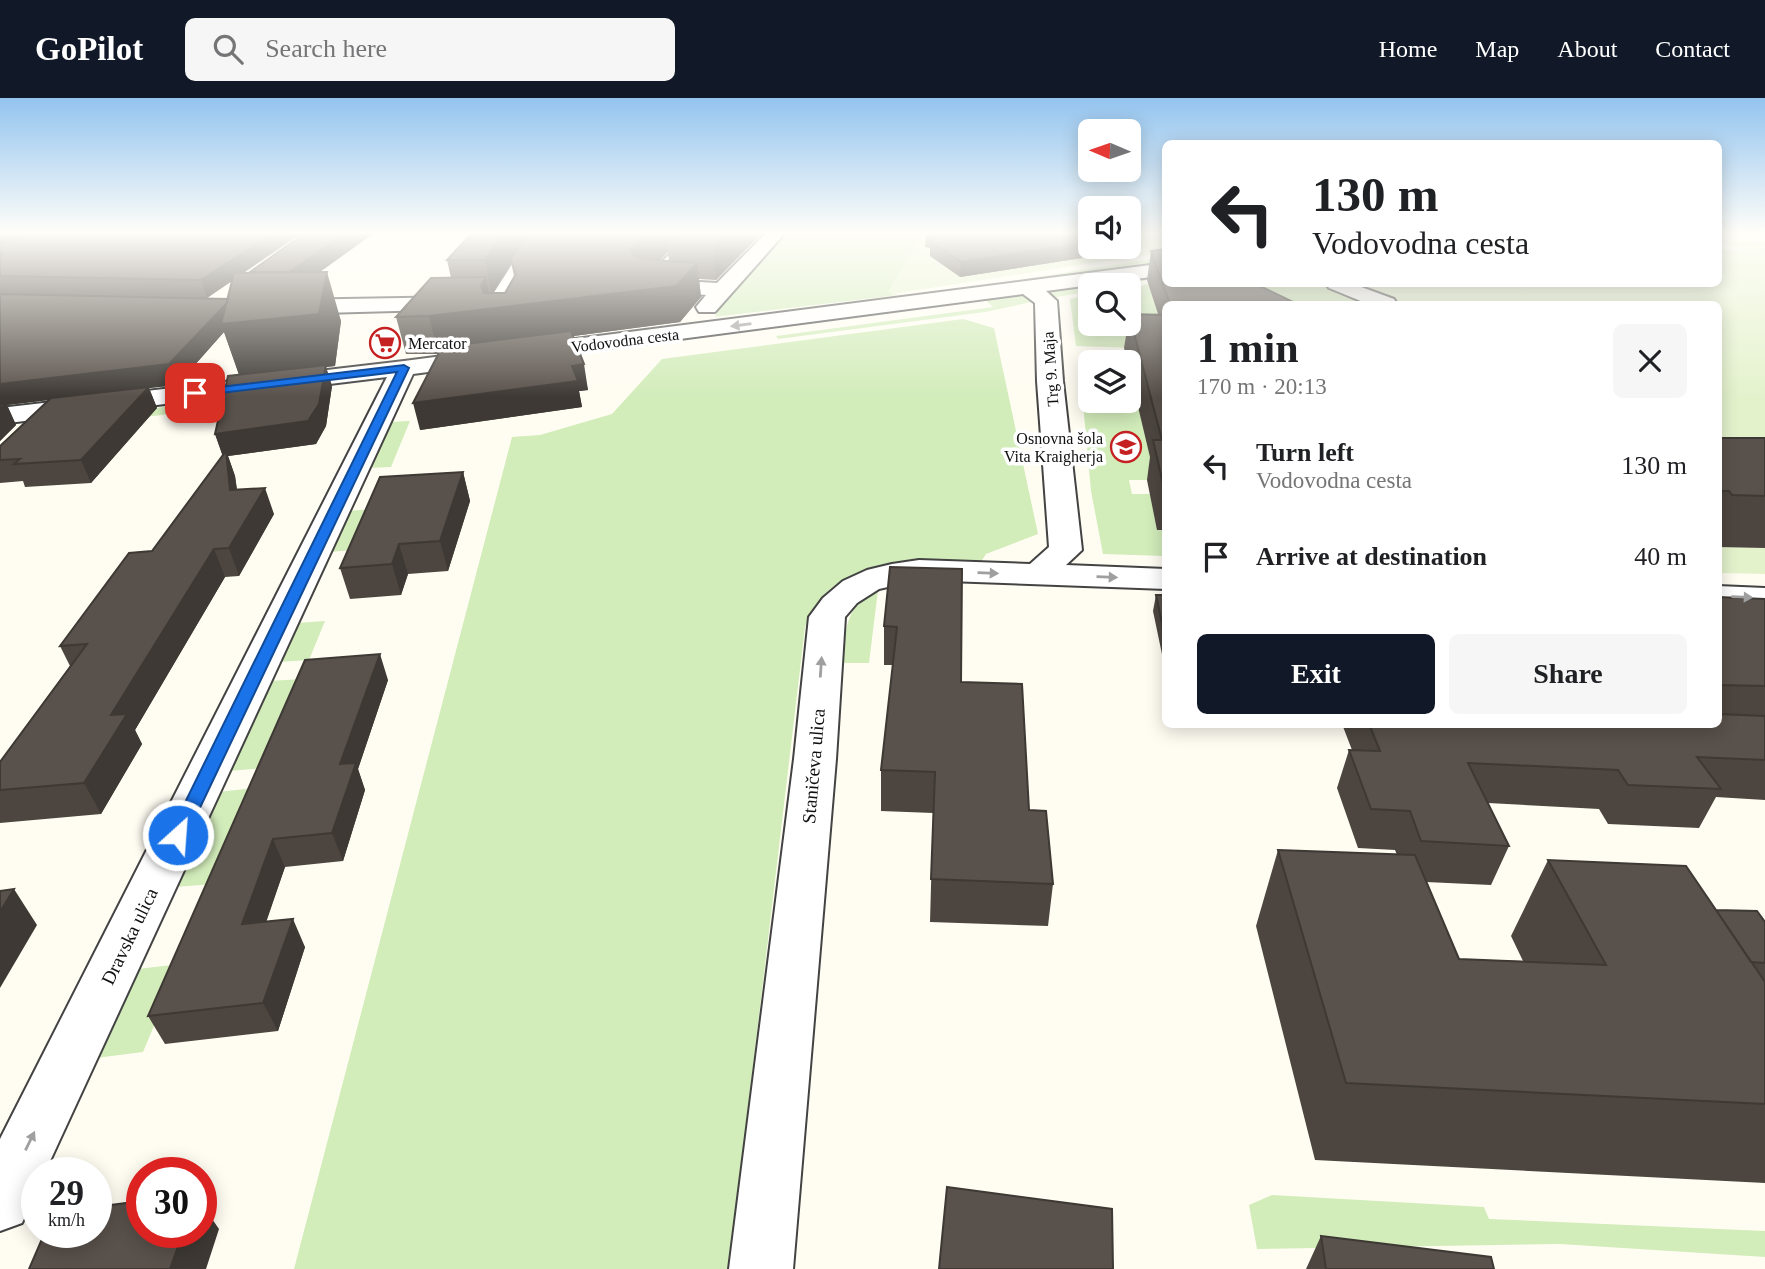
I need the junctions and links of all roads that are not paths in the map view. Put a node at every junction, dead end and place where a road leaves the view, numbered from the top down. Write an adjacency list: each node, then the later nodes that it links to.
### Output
1 (508, 288): 8 (street)
2 (687, 288): 6 (street)
3 (725, 288): 6 (street)
4 (1028, 288): 11 (street, Vodovodna cesta, one-way to 11); 16 (street, Trg 9. Maja)
5 (1345, 288): 7 (street)
6 (723, 290): 10 (street)
7 (1378, 301)
8 (504, 303): 9 (street); 11 (street)
9 (266, 307)
10 (701, 314)
11 (488, 357): 12 (street, Vodovodna cesta)
12 (404, 368): 13 (street, Vodovodna cesta); 20 (street, Dravska ulica, one-way to 12)
13 (51, 410): 14 (street, Vodovodna cesta); 15 (street)
14 (0, 416)
15 (19, 442)
16 (1048, 575): 17 (street, Staničeva ulica, one-way to 17); 21 (street, Staničeva ulica, one-way to 16)
17 (1162, 579)
18 (1722, 596): 19 (street, one-way to 19)
19 (1765, 598)
20 (0, 1202)
21 (761, 1269)

